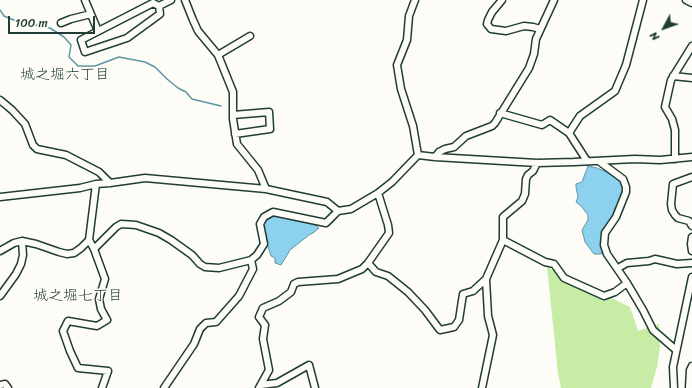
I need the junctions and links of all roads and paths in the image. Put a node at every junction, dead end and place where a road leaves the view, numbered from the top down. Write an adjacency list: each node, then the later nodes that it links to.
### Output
1 (170, 0): 10 (street)
2 (185, 0): 17 (street)
3 (415, 0): 25 (street)
4 (502, 0): 13 (street)
5 (554, 0): 13 (street)
6 (643, 0): 23 (street)
7 (686, 0): 9 (street)
8 (87, 1): 11 (street)
9 (692, 3)
10 (158, 6): 14 (street); 14 (street)
11 (91, 14): 12 (street); 14 (street)
12 (61, 23)
13 (540, 29): 21 (street)
14 (98, 31)
15 (250, 36): 17 (street)
16 (692, 46): 18 (street)
17 (218, 55): 22 (street)
18 (673, 76): 19 (street); 28 (street)
19 (692, 78)
20 (0, 100): 33 (street)
21 (500, 113): 23 (street); 26 (street)
22 (233, 115): 24 (street); 24 (street)
23 (569, 133): 29 (street)
24 (235, 134): 35 (street)
25 (418, 155): 26 (street); 36 (street)
26 (435, 157): 31 (street)
27 (692, 157): 28 (street)
28 (675, 159): 30 (street)
29 (587, 161): 30 (street); 31 (street)
30 (600, 162): 50 (street)
31 (537, 163): 42 (street)
32 (692, 177): 39 (street)
33 (110, 183): 34 (street); 35 (street)
34 (96, 184): 37 (street); 41 (street)
35 (266, 189): 38 (street)
36 (378, 192): 38 (street); 49 (street)
37 (0, 197)
38 (338, 211): 47 (street)
39 (692, 226)
40 (692, 237): 46 (street)
41 (89, 240): 43 (street); 44 (street)
42 (503, 240): 52 (street); 53 (street)
43 (22, 241): 45 (street); 54 (street)
44 (94, 249): 47 (street); 60 (street)
45 (0, 251)
46 (692, 251)
47 (251, 260): 61 (street)
48 (692, 263): 50 (street)
49 (368, 264): 52 (street); 58 (street)
50 (618, 268): 53 (street)
51 (692, 278): 55 (street)
52 (486, 279): 63 (street)
53 (627, 283): 55 (street)
54 (0, 296)
55 (676, 350): 64 (street)
56 (692, 366): 65 (street)
57 (0, 385): 59 (street)
58 (260, 387): 62 (street)
59 (8, 388)
60 (102, 388)
61 (164, 388)
62 (315, 388)
63 (482, 388)
64 (674, 388)
65 (689, 388)

